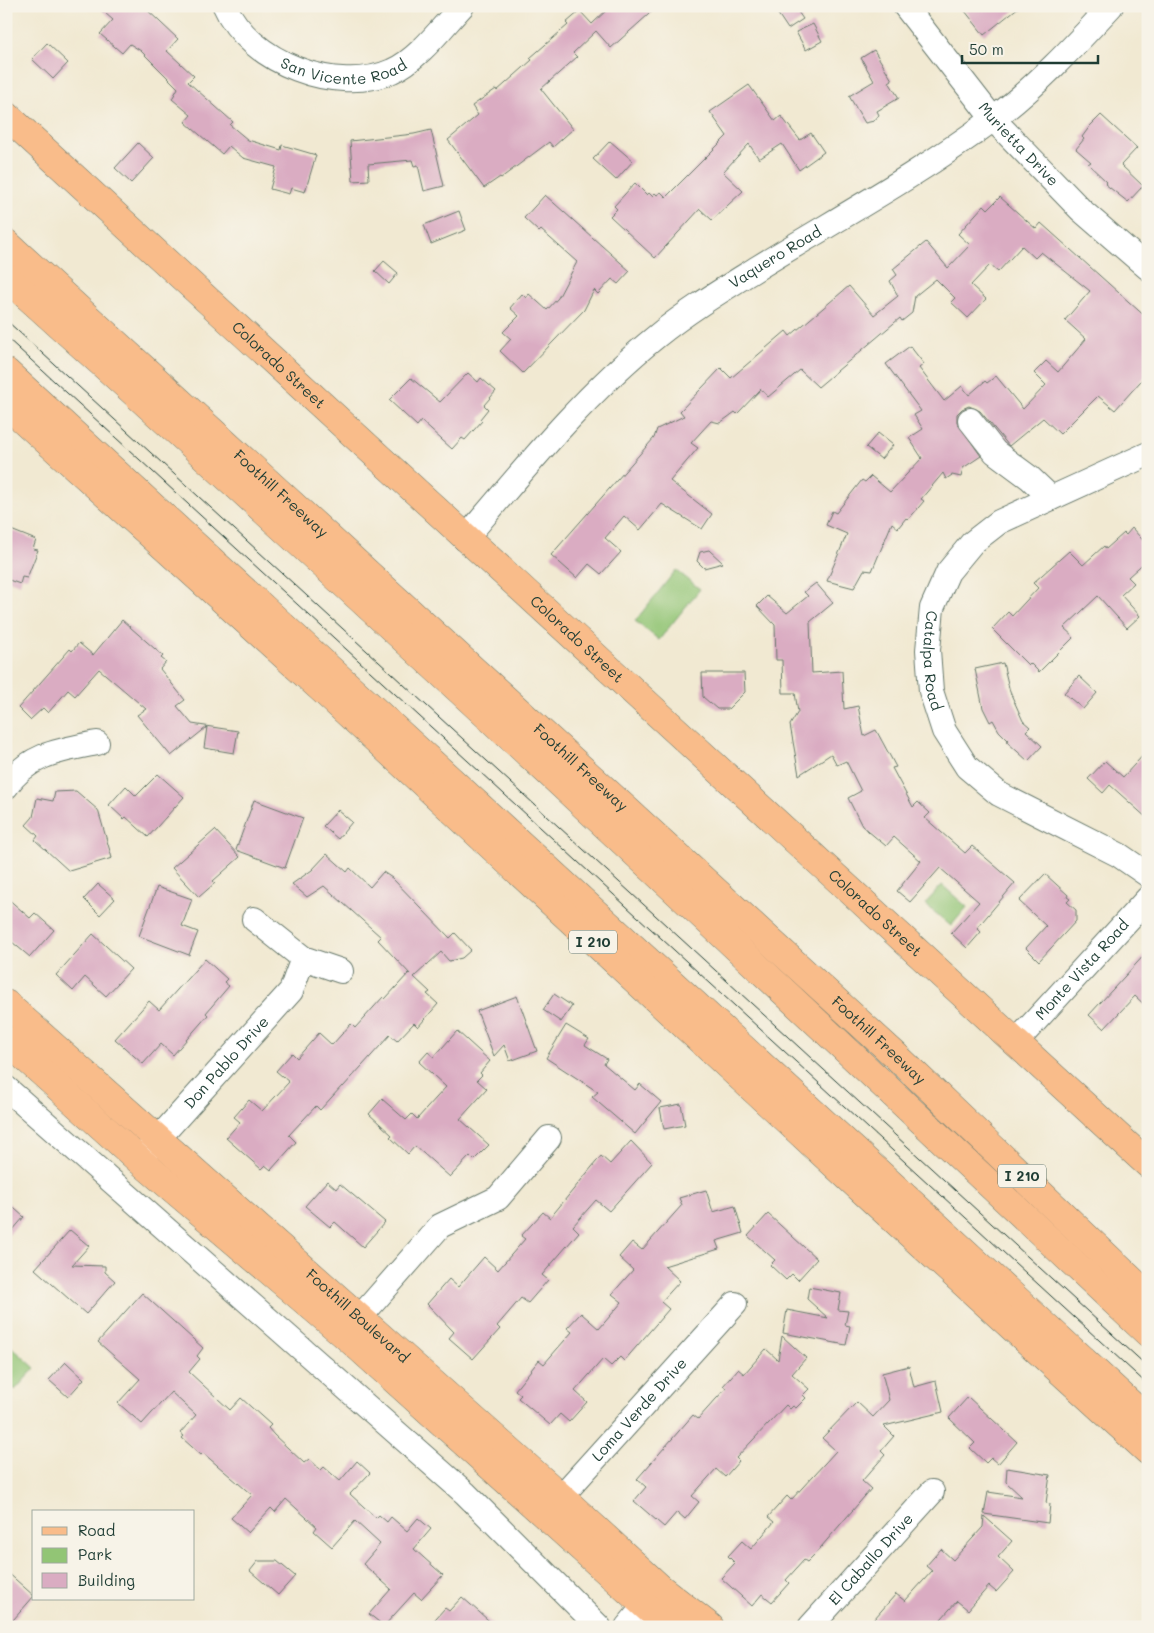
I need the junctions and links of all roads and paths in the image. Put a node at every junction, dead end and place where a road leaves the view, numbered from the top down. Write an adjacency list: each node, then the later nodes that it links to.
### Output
1 (225, 6): 2 (street, San Vicente Road)
2 (462, 6)
3 (905, 6): 6 (street, Murietta Drive)
4 (1111, 6): 6 (street, Vaquero Road)
5 (6, 115): 17 (main road, Colorado Street)
6 (993, 119): 8 (street, Murietta Drive); 17 (street, Vaquero Road)
7 (6, 243): 28 (main road, Foothill Freeway / I 210)
8 (1148, 268)
9 (6, 277): 38 (main road)
10 (6, 372): 39 (main road)
11 (6, 404): 14 (main road, I 210)
12 (6, 414): 14 (main road)
13 (970, 420): 16 (street)
14 (39, 434): 40 (main road, I 210)
15 (1148, 454): 16 (street, Catalpa Road)
16 (1051, 498): 20 (street, Catalpa Road)
17 (465, 538): 27 (main road, Colorado Street)
18 (97, 743): 19 (street)
19 (6, 787)
20 (1148, 875)
21 (1148, 898): 27 (street, Monte Vista Road)
22 (254, 919): 23 (street)
23 (303, 958): 24 (street); 31 (street, Don Pablo Drive)
24 (341, 971)
25 (6, 1004): 31 (main road, Foothill Boulevard)
26 (6, 1040): 32 (main road, Foothill Boulevard)
27 (1016, 1042): 33 (main road, Colorado Street)
28 (896, 1056): 34 (main road); 35 (main road, Foothill Freeway / I 210)
29 (6, 1088): 44 (street)
30 (549, 1138): 37 (street)
31 (157, 1139): 32 (street, Don Pablo Drive); 37 (main road, Foothill Boulevard)
32 (139, 1160): 37 (main road, Foothill Boulevard)
33 (1148, 1164)
34 (1148, 1276)
35 (1148, 1296)
36 (735, 1304): 42 (street, Loma Verde Drive)
37 (352, 1327): 42 (main road, Foothill Boulevard)
38 (1148, 1333)
39 (1148, 1420)
40 (1147, 1451)
41 (932, 1492): 48 (street, El Caballo Drive)
42 (552, 1507): 43 (main road, Foothill Boulevard)
43 (653, 1597): 45 (street); 46 (main road, Foothill Boulevard); 47 (main road, Foothill Boulevard)
44 (598, 1627)
45 (627, 1627)
46 (670, 1627)
47 (710, 1627)
48 (810, 1627)

